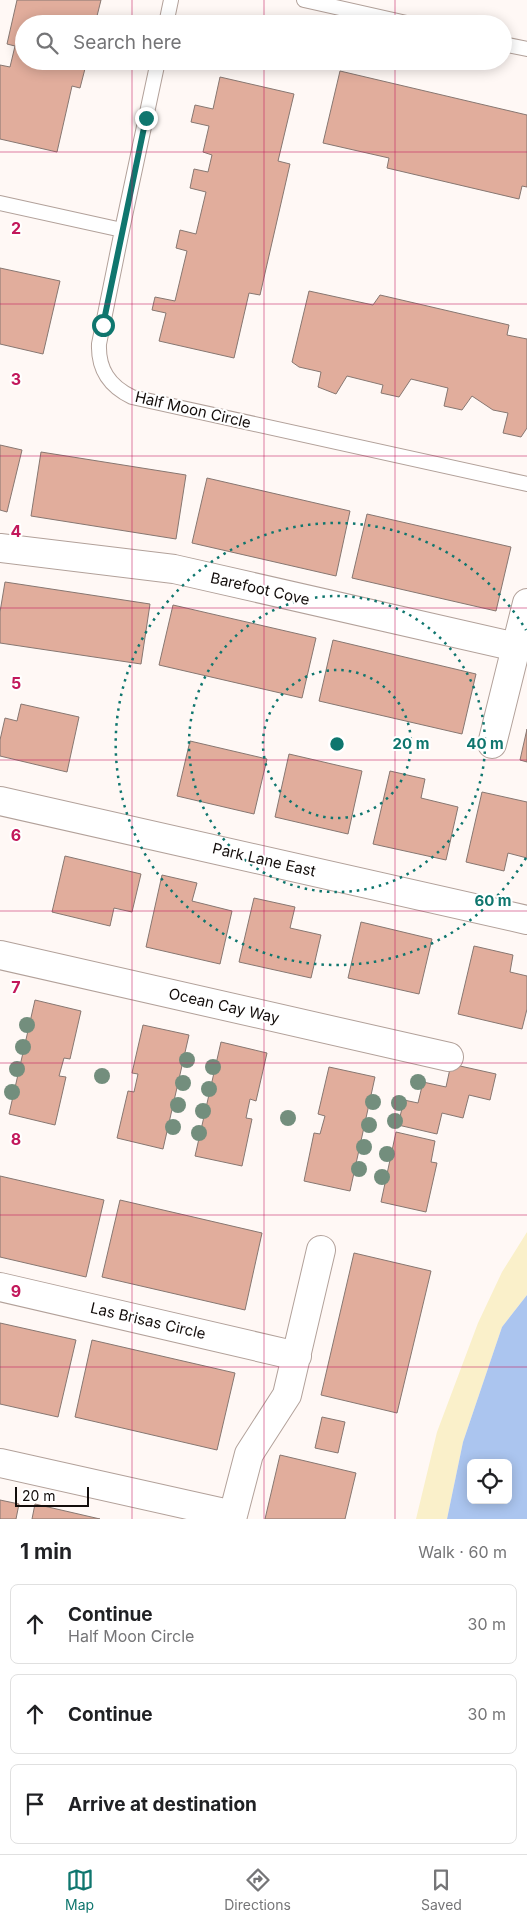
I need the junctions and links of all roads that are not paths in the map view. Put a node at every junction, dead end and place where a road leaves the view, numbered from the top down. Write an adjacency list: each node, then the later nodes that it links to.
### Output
1 (171, 0): 3 (lane)
2 (304, 0): 4 (lane)
3 (168, 15)
4 (371, 15)
5 (512, 46): 6 (lane)
6 (527, 49)
7 (156, 70): 9 (lane, Half Moon Circle)
8 (0, 203): 9 (lane)
9 (122, 230): 10 (lane, Half Moon Circle)
10 (527, 484)
11 (0, 548): 13 (street, Barefoot Cove)
12 (527, 604): 13 (street)
13 (516, 648): 14 (street)
14 (492, 744)
15 (0, 801): 16 (street, Park Lane East)
16 (527, 920)
17 (0, 955): 18 (street, Ocean Cay Way)
18 (449, 1057)
19 (321, 1250): 21 (street)
20 (0, 1287): 21 (street, Las Brisas Circle)
21 (297, 1356): 23 (street)
22 (0, 1463): 23 (street)
23 (232, 1517)

